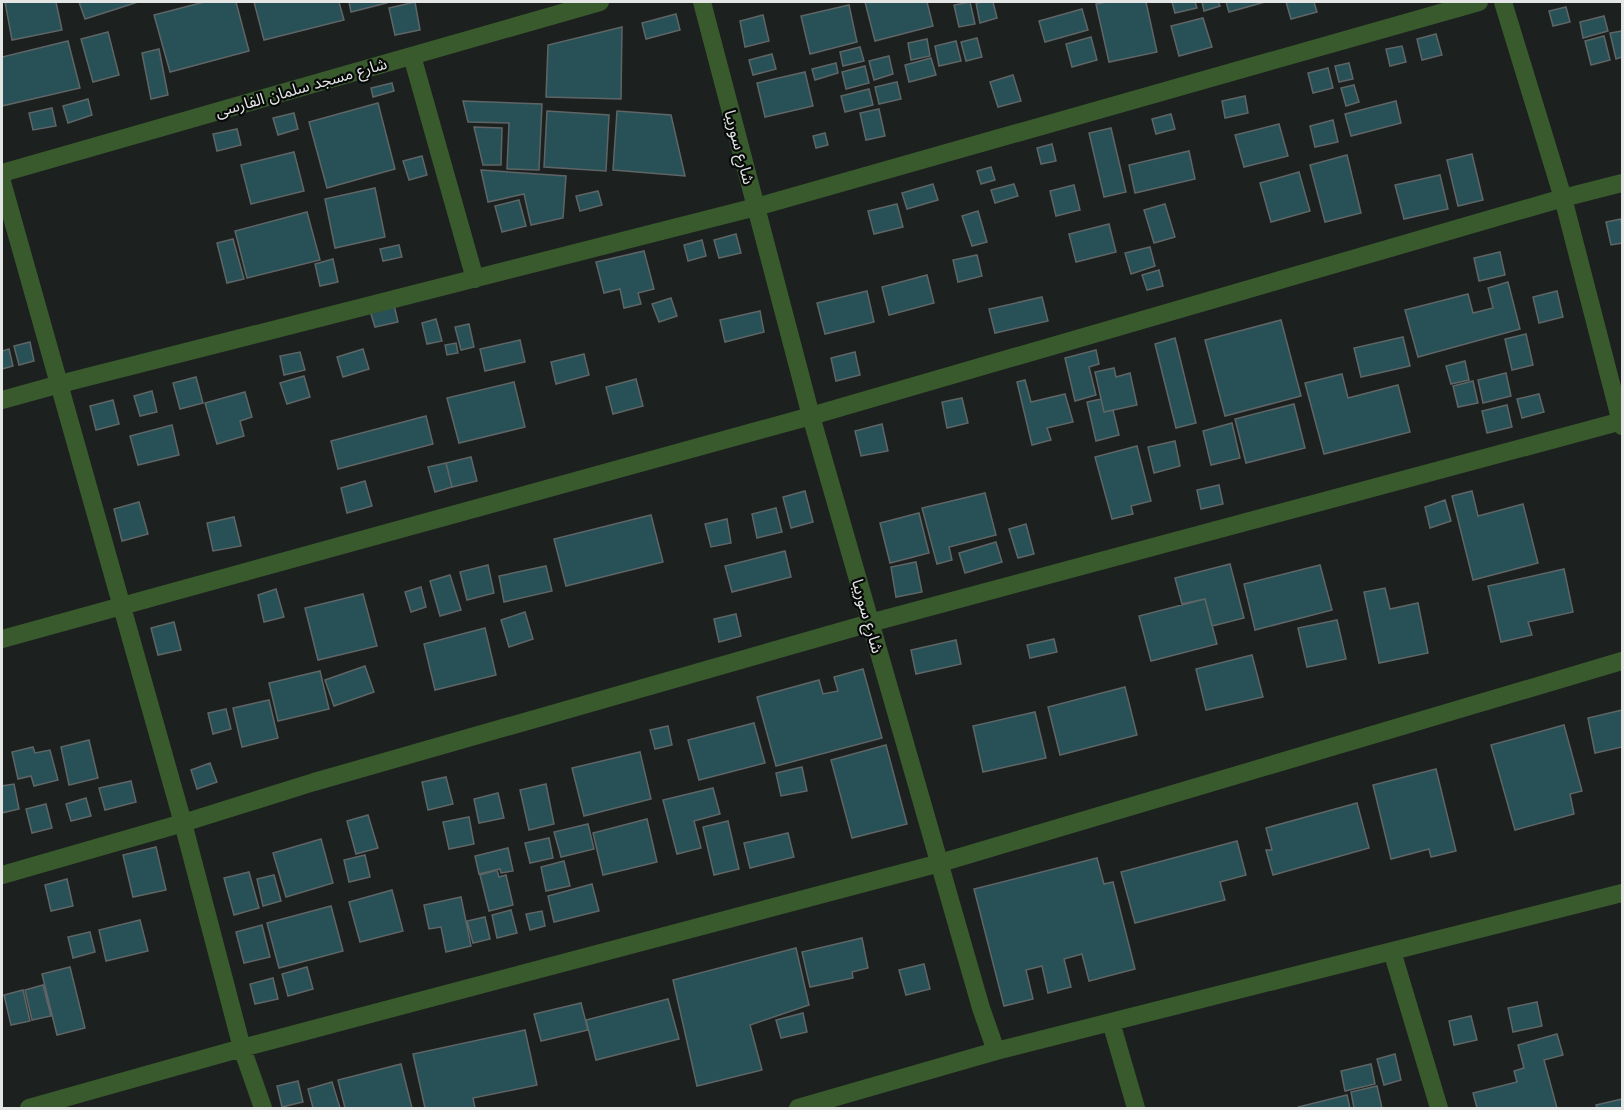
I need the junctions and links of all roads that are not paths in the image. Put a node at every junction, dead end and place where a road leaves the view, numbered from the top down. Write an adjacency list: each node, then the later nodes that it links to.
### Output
1 (600, 2): 5 (street, شارع مسجد سلمان الفارسى)
2 (702, 2): 10 (street, شارع سوريبا)
3 (1479, 2): 10 (street)
4 (1503, 2): 9 (street)
5 (412, 56): 6 (street, شارع مسجد سلمان الفارسى); 11 (street)
6 (2, 172)
7 (2, 182): 12 (street)
8 (1623, 183): 9 (street)
9 (1563, 198): 14 (street); 15 (street)
10 (756, 207): 11 (street); 14 (street, شارع سوريبا)
11 (475, 279): 12 (street)
12 (60, 384): 13 (street); 16 (street)
13 (2, 400)
14 (811, 416): 16 (street); 17 (street, شارع سوريبا)
15 (1622, 423): 17 (street)
16 (121, 606): 18 (street); 20 (street)
17 (870, 623): 20 (street); 21 (street, شارع سوريبا)
18 (2, 639)
19 (1623, 661): 21 (street)
20 (183, 823): 22 (street); 26 (street)
21 (940, 863): 26 (street); 27 (street, شارع سوريبا)
22 (2, 875)
23 (1623, 893): 24 (street)
24 (1392, 951): 25 (street); 33 (street)
25 (1111, 1022): 27 (street); 32 (street)
26 (242, 1048): 29 (street); 30 (street)
27 (996, 1051): 28 (street)
28 (830, 1104): 31 (street)
29 (29, 1108)
30 (263, 1108)
31 (798, 1108)
32 (1136, 1108)
33 (1439, 1108)

